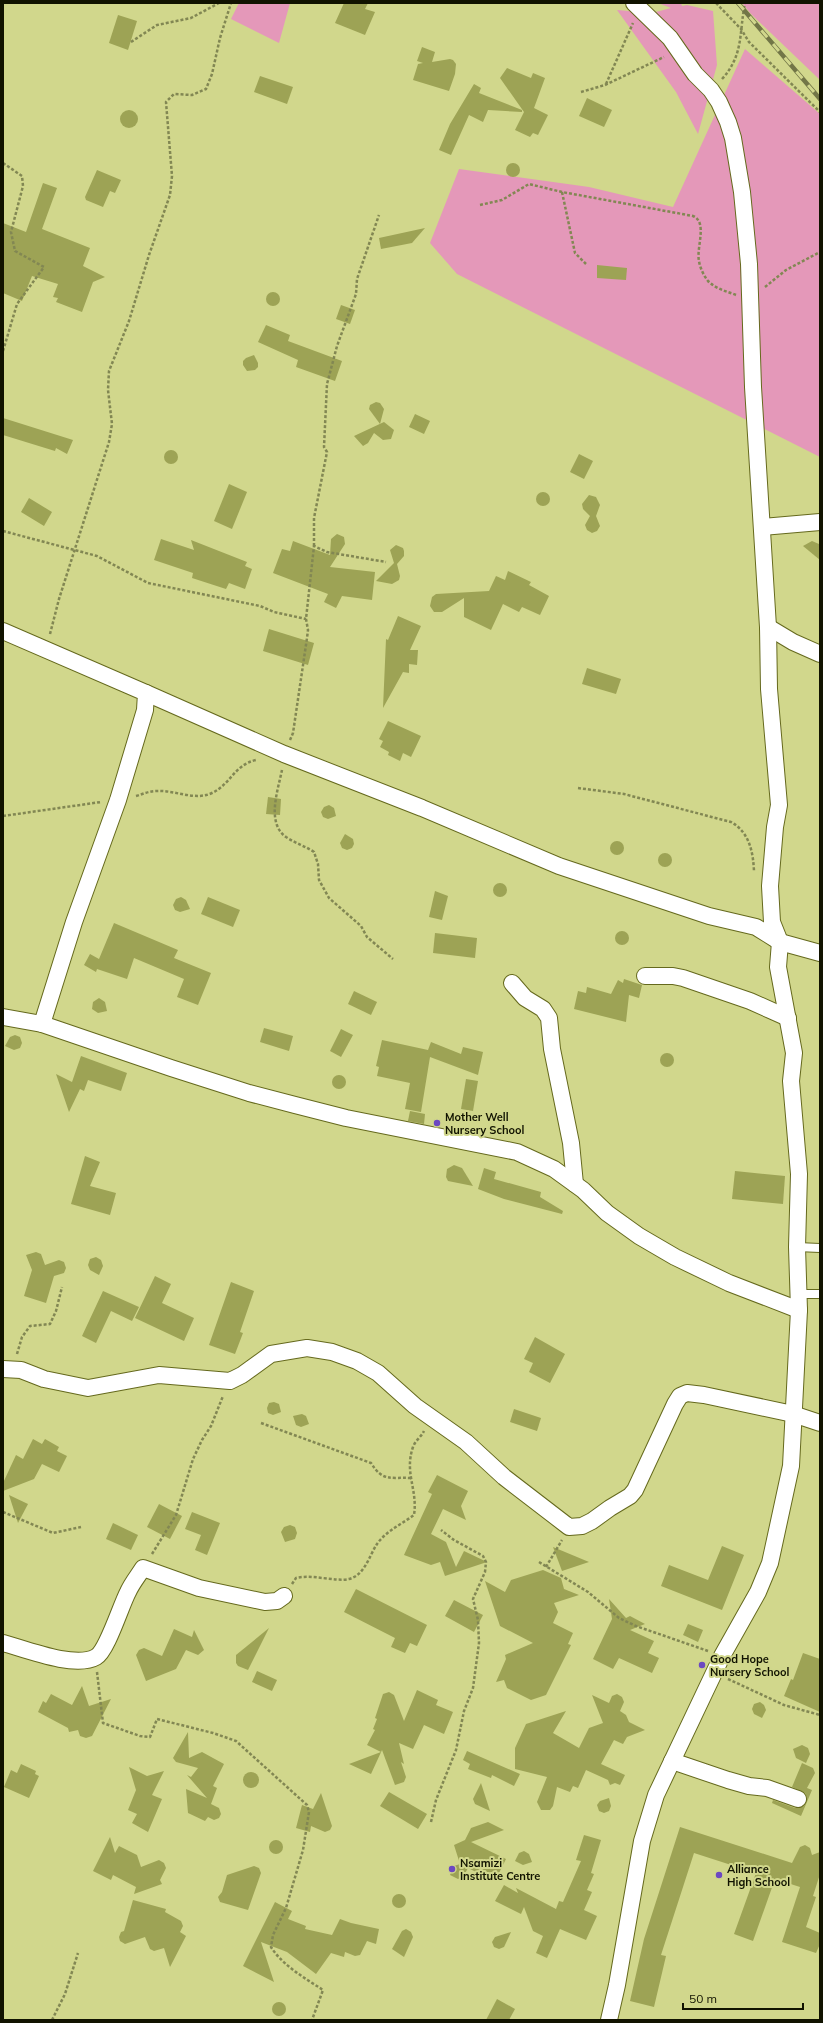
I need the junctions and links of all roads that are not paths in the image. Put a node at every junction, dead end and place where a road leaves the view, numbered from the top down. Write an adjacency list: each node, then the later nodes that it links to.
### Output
1 (637, 5): 3 (street)
2 (820, 522): 3 (street)
3 (762, 526): 4 (street)
4 (768, 626): 6 (street); 8 (street)
5 (3, 631): 7 (street)
6 (820, 654)
7 (146, 693): 8 (street); 14 (street)
8 (780, 942): 9 (street); 13 (street)
9 (820, 953)
10 (645, 976): 13 (street)
11 (512, 984): 15 (street)
12 (3, 1017): 14 (street)
13 (788, 1018): 16 (street)
14 (42, 1024): 15 (street)
15 (575, 1184): 20 (street)
16 (797, 1247): 17 (lane); 18 (street)
17 (820, 1248)
18 (798, 1294): 19 (lane); 20 (street)
19 (820, 1294)
20 (799, 1310): 22 (street)
21 (3, 1370): 22 (street)
22 (793, 1414): 23 (street); 26 (street)
23 (820, 1423)
24 (284, 1596): 25 (street)
25 (3, 1643)
26 (672, 1761): 27 (street); 28 (street)
27 (798, 1799)
28 (609, 2020)

